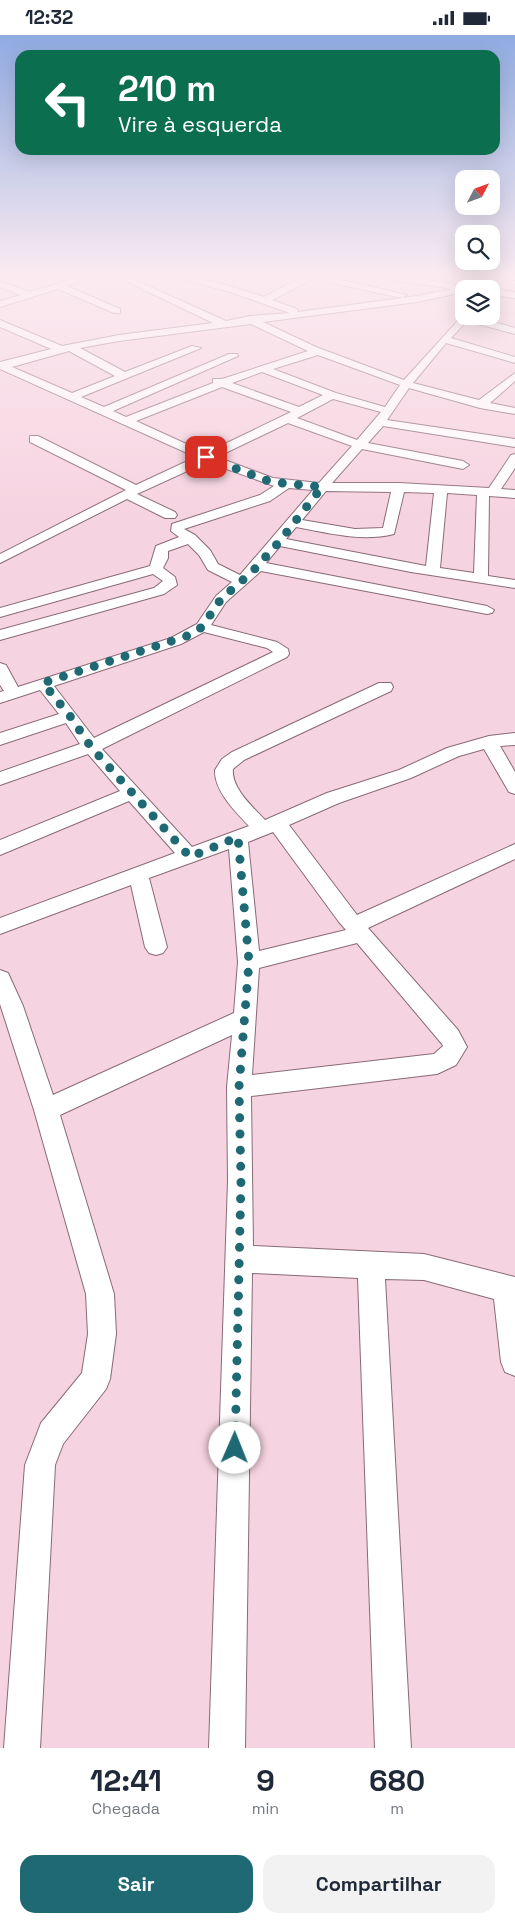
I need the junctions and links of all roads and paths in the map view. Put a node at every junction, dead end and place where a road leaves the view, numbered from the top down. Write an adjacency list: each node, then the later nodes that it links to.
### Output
1 (39, 355): 10 (street)
2 (80, 355): 14 (street)
3 (179, 355): 14 (street)
4 (308, 355): 11 (street)
5 (330, 355): 16 (street)
6 (431, 355): 16 (street)
7 (498, 355): 9 (street)
8 (233, 356): 12 (street)
9 (515, 360)
10 (1, 365): 18 (street)
11 (263, 369): 15 (street); 17 (street)
12 (192, 373): 15 (street); 20 (street)
13 (515, 376): 19 (street)
14 (125, 377): 18 (street)
15 (222, 383): 21 (street); 25 (street)
16 (406, 384): 19 (street); 22 (street)
17 (332, 395): 21 (street); 22 (street)
18 (72, 397): 20 (street)
19 (480, 405): 23 (street)
20 (104, 411): 25 (street)
21 (300, 411): 24 (street)
22 (388, 411): 26 (street)
23 (515, 411)
24 (288, 419): 29 (street); 30 (street)
25 (126, 421): 30 (street)
26 (380, 422): 28 (street); 29 (street)
27 (34, 439): 37 (street)
28 (515, 443)
29 (359, 445): 32 (street); 34 (street)
30 (206, 457): 33 (street); 37 (street)
31 (515, 458): 38 (street)
32 (463, 465)
33 (286, 484): 34 (street); 42 (street)
34 (322, 487): 35 (street); 41 (street)
35 (399, 487): 36 (street); 41 (street)
36 (441, 489): 38 (street); 47 (street)
37 (132, 492): 40 (street); 44 (street)
38 (488, 492): 39 (street); 48 (street)
39 (515, 494)
40 (170, 515)
41 (293, 521): 43 (street)
42 (190, 538): 46 (street); 49 (street)
43 (279, 542): 45 (street); 47 (street)
44 (0, 559)
45 (258, 565): 49 (street); 51 (street)
46 (155, 569): 52 (street); 54 (street)
47 (433, 570): 48 (street)
48 (481, 578): 50 (street)
49 (240, 581): 53 (street)
50 (515, 584)
51 (487, 609)
52 (0, 613)
53 (202, 627): 56 (street); 63 (street)
54 (0, 635)
55 (0, 668): 58 (street)
56 (43, 683): 58 (street); 59 (street)
57 (385, 687): 67 (street)
58 (7, 696)
59 (70, 716): 60 (street); 63 (street)
60 (0, 739)
61 (515, 739): 62 (street)
62 (489, 742): 65 (street); 67 (street)
63 (91, 747): 64 (street); 66 (street)
64 (0, 779)
65 (515, 788)
66 (131, 793): 68 (street); 70 (street)
67 (259, 830): 70 (street); 73 (street); 75 (street)
68 (0, 848)
69 (515, 851): 73 (street)
70 (190, 857): 71 (street)
71 (139, 876): 72 (street); 74 (street)
72 (0, 926)
73 (358, 930): 75 (street); 78 (street)
74 (156, 947)
75 (249, 962): 77 (street)
76 (0, 979): 79 (street)
77 (244, 1019): 78 (street); 79 (street)
78 (239, 1087): 80 (street)
79 (46, 1111): 84 (street)
80 (239, 1259): 81 (street); 85 (street)
81 (371, 1265): 82 (street); 86 (street)
82 (511, 1290): 83 (street)
83 (515, 1362)
84 (22, 1748)
85 (227, 1748)
86 (393, 1748)

